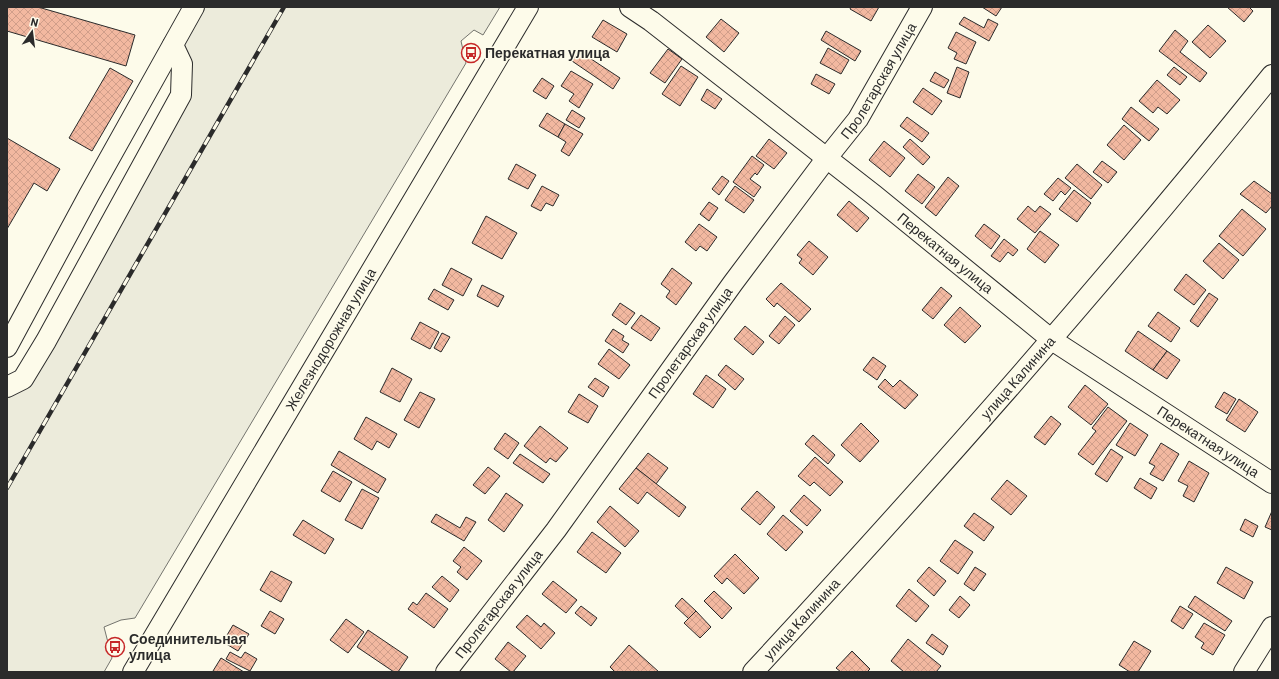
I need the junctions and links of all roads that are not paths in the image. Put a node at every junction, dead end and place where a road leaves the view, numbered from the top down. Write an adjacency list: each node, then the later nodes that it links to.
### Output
1 (194, 7): 5 (street)
2 (528, 7): 15 (street, Железнодорожная улица)
3 (630, 7): 7 (street, Перекатная улица)
4 (922, 7): 7 (street, Пролетарская улица)
5 (173, 46): 8 (street); 9 (street)
6 (1272, 75): 10 (street, улица Калинина)
7 (826, 159): 10 (street, Перекатная улица); 16 (street, Пролетарская улица)
8 (102, 173): 9 (street); 11 (street)
9 (131, 188): 12 (street)
10 (1052, 340): 13 (street, Перекатная улица); 17 (street, улица Калинина)
11 (7, 347)
12 (7, 387)
13 (1272, 483)
14 (1272, 627): 18 (street)
15 (133, 672)
16 (446, 672)
17 (753, 672)
18 (1244, 672)

